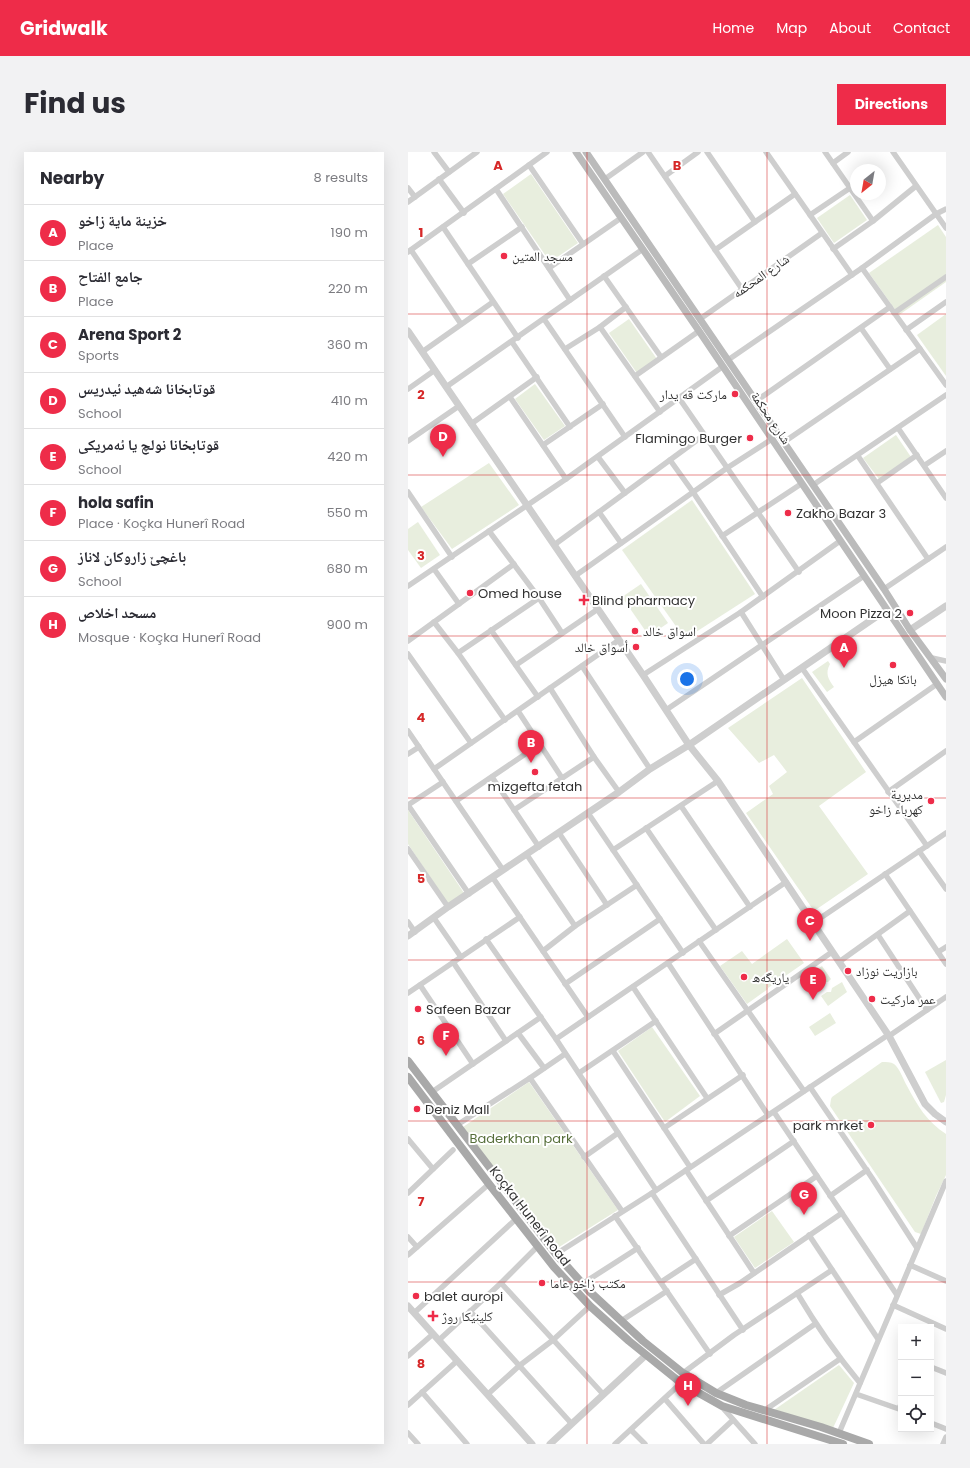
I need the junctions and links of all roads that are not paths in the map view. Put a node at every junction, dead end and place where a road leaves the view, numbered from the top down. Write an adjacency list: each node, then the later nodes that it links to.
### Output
1 (434, 152): 16 (street)
2 (477, 152): 16 (street)
3 (547, 152): 15 (street)
4 (576, 152): 32 (main road, شارع محكمة)
5 (586, 152): 19 (main road, شارع محكمة)
6 (644, 152): 19 (street)
7 (648, 152): 17 (street)
8 (698, 152): 17 (street)
9 (708, 152): 34 (street)
10 (766, 152): 24 (street)
11 (825, 152): 14 (street)
12 (848, 152): 14 (street)
13 (893, 152): 20 (street)
14 (833, 163): 22 (street)
15 (528, 165): 23 (street); 39 (street)
16 (449, 172): 18 (street)
17 (665, 176): 42 (street)
18 (439, 179): 25 (street); 29 (street)
19 (604, 179): 50 (main road, شارع محكمة)
20 (916, 186): 30 (street); 33 (street)
21 (408, 188): 25 (street)
22 (850, 188): 31 (street)
23 (496, 189): 29 (street); 36 (street)
24 (795, 194): 31 (street); 34 (street)
25 (415, 197): 27 (street)
26 (858, 200): 33 (street)
27 (408, 202)
28 (946, 209): 30 (street)
29 (464, 212): 35 (street)
30 (936, 214): 37 (street); 46 (street)
31 (810, 215): 38 (street)
32 (621, 218): 39 (street); 40 (main road, شارع محكمة)
33 (873, 221): 41 (street)
34 (755, 222): 42 (street)
35 (443, 227): 43 (street); 44 (street)
36 (522, 227): 44 (street); 45 (street)
37 (946, 228)
38 (822, 233): 41 (street); 52 (street, شارع المحكمه)
39 (584, 244): 45 (street)
40 (643, 249): 48 (street); 51 (main road, شارع محكمة)
41 (833, 249): 47 (street)
42 (715, 250): 52 (street)
43 (409, 251): 62 (street)
44 (468, 264): 55 (street)
45 (549, 268): 54 (street)
46 (862, 268): 47 (street); 58 (street)
47 (852, 275): 74 (street)
48 (604, 276): 54 (street); 57 (street)
49 (946, 277): 59 (street)
50 (672, 279): 51 (main road); 53 (main road, شارع محكمة)
51 (666, 284): 53 (main road, شارع محكمة)
52 (742, 289): 61 (street, شارع المحكمه)
53 (677, 294): 61 (main road, شارع محكمة); 67 (main road, شارع محكمة)
54 (570, 300): 60 (street)
55 (493, 302): 62 (street); 68 (street)
56 (946, 302): 65 (street)
57 (626, 307): 63 (street); 73 (street)
58 (890, 307): 59 (street); 64 (street)
59 (894, 313): 65 (street)
60 (544, 319): 68 (street); 70 (street)
61 (700, 319): 74 (main road, شارع محكمة)
62 (461, 324): 72 (street)
63 (600, 327): 70 (street); 78 (street)
64 (861, 328): 76 (street); 86 (street)
65 (906, 330): 71 (street)
66 (408, 331): 72 (street)
67 (699, 331): 73 (street); 75 (main road, شارع محكمة)
68 (518, 338): 69 (street)
69 (512, 342): 79 (street); 81 (street)
70 (565, 349): 87 (street)
71 (920, 349): 76 (street); 80 (street)
72 (422, 352): 77 (street)
73 (661, 357): 78 (street)
74 (728, 360): 86 (main road, شارع محكمة)
75 (722, 367): 85 (street); 95 (main road, شارع محكمة)
76 (890, 369): 97 (street)
77 (435, 370): 81 (street); 82 (street)
78 (635, 376): 89 (street)
79 (536, 377): 84 (street); 91 (street)
80 (946, 385)
81 (446, 387): 88 (street)
82 (408, 388)
83 (946, 395): 92 (street)
84 (510, 397): 90 (street); 98 (street)
85 (679, 398): 89 (street); 93 (street)
86 (756, 401): 97 (main road, شارع محكمة)
87 (603, 404): 91 (street); 94 (street)
88 (459, 406): 90 (street); 96 (street)
89 (660, 412): 94 (street)
90 (471, 424): 114 (street)
91 (570, 427): 98 (street)
92 (898, 428): 100 (street); 101 (street)
93 (704, 435): 103 (street); 105 (street)
94 (625, 437): 102 (street)
95 (772, 439): 105 (street); 108 (main road, شارع محكمة)
96 (408, 441)
97 (784, 442): 109 (main road, شارع محكمة)
98 (543, 445): 106 (street)
99 (946, 451): 104 (street)
100 (917, 455): 104 (street); 107 (street)
101 (858, 456): 107 (street); 109 (street)
102 (598, 457): 106 (street); 112 (street)
103 (670, 460): 111 (street); 112 (street)
104 (924, 465): 113 (street)
105 (727, 468): 111 (street); 116 (street)
106 (566, 479): 114 (street)
107 (877, 483): 124 (street)
108 (801, 484): 116 (street); 119 (main road, شارع محكمة)
109 (813, 485): 131 (main road, شارع محكمة)
110 (408, 492): 123 (street)
111 (694, 492): 118 (street); 120 (street)
112 (625, 493): 115 (street)
113 (946, 498)
114 (527, 506): 117 (street); 121 (street)
115 (599, 512): 120 (street); 121 (street)
116 (758, 512): 118 (street); 127 (street)
117 (489, 531): 123 (street); 125 (street)
118 (722, 536): 132 (street)
119 (840, 541): 127 (street); 129 (main road, شارع محكمة)
120 (621, 543): 128 (street)
121 (554, 545): 128 (street)
122 (946, 546): 124 (street)
123 (452, 557): 126 (street)
124 (928, 559): 131 (street)
125 (514, 564): 133 (street); 134 (street)
126 (434, 569): 130 (street); 134 (street)
127 (799, 572): 132 (street)
128 (575, 576): 135 (street)
129 (864, 576): 137 (main road, شارع محكمة); 145 (street)
130 (408, 586)
131 (884, 589): 141 (main road, شارع محكمة)
132 (763, 597): 138 (street)
133 (539, 598): 140 (street); 142 (street)
134 (459, 604): 139 (street)
135 (598, 609): 142 (street); 144 (street)
136 (944, 609): 141 (street)
137 (886, 610): 152 (street); 156 (main road, شارع محكمة)
138 (741, 612): 145 (street); 153 (street)
139 (434, 622): 143 (street); 146 (street)
140 (491, 630): 146 (street); 150 (street)
141 (910, 630): 148 (main road, شارع محكمة)
142 (562, 633): 150 (street)
143 (408, 640)
144 (619, 640): 151 (street); 153 (street)
145 (762, 644): 155 (street); 160 (street)
146 (458, 653): 162 (street)
147 (408, 654): 165 (street)
148 (932, 658): 149 (street); 154 (main road, شارع محكمة)
149 (946, 661)
150 (516, 665): 158 (street)
151 (582, 666): 157 (street); 173 (street)
152 (802, 668): 155 (street); 164 (street)
153 (643, 675): 160 (street)
154 (946, 679)
155 (784, 680): 167 (street)
156 (937, 684): 159 (main road, شارع محكمة); 164 (street)
157 (550, 688): 158 (street); 171 (street)
158 (538, 697): 161 (street)
159 (946, 698)
160 (666, 710): 167 (street)
161 (518, 711): 162 (street); 166 (street)
162 (505, 720): 165 (street)
163 (408, 731): 168 (street)
164 (854, 742): 179 (street)
165 (471, 744): 172 (street)
166 (540, 744): 174 (street); 175 (street)
167 (689, 745): 173 (street); 176 (street)
168 (419, 747): 170 (street); 172 (street)
169 (946, 751): 179 (street)
170 (408, 754)
171 (594, 757): 175 (street); 178 (street)
172 (434, 769): 177 (street)
173 (650, 770): 178 (street)
174 (492, 777): 180 (street); 183 (street)
175 (562, 778): 183 (street)
176 (718, 781): 182 (street); 197 (street)
177 (443, 782): 180 (street); 181 (street)
178 (619, 792): 184 (street)
179 (888, 792): 189 (street)
180 (456, 801): 194 (street)
181 (408, 805): 200 (street)
182 (681, 806): 185 (street); 203 (street)
183 (514, 810): 188 (street)
184 (588, 813): 186 (street); 191 (street)
185 (646, 828): 191 (street); 211 (street)
186 (559, 833): 188 (street); 201 (street)
187 (946, 833): 189 (street)
188 (539, 846): 193 (street)
189 (927, 846): 192 (street)
190 (408, 849): 202 (street)
191 (613, 850): 198 (street)
192 (919, 851): 195 (street); 199 (street)
193 (527, 855): 194 (street); 210 (street)
194 (503, 870): 196 (street)
195 (885, 874): 204 (street); 209 (street)
196 (492, 878): 200 (street); 205 (street)
197 (786, 882): 203 (street); 209 (street)
198 (637, 885): 201 (street); 207 (street)
199 (945, 886)
200 (469, 894): 202 (street)
201 (607, 904): 210 (street)
202 (448, 907): 206 (street)
203 (750, 907): 211 (street)
204 (910, 911): 213 (street); 220 (street)
205 (520, 917): 215 (street); 218 (street)
206 (434, 918): 212 (street); 222 (street)
207 (660, 919): 221 (street); 227 (street)
208 (408, 922): 212 (street)
209 (813, 923): 219 (street)
210 (575, 926): 218 (street)
211 (716, 930): 216 (street)
212 (415, 932): 214 (street)
213 (878, 935): 224 (street); 232 (street)
214 (408, 936)
215 (486, 939): 222 (street); 234 (street)
216 (699, 941): 221 (street); 233 (street)
217 (946, 947): 220 (street)
218 (543, 951): 227 (street)
219 (832, 952): 224 (street); 233 (street)
220 (938, 952): 226 (street)
221 (683, 953): 225 (street)
222 (461, 957): 223 (street)
223 (453, 962): 228 (street); 241 (street)
224 (839, 962): 239 (street)
225 (668, 963): 229 (street); 238 (street)
226 (946, 964)
227 (565, 984): 235 (street)
228 (420, 985): 230 (street); 245 (street)
229 (634, 987): 235 (street); 236 (street)
230 (408, 994)
231 (946, 997): 232 (street)
232 (927, 1010): 239 (street)
233 (748, 1011): 238 (street); 251 (street)
234 (541, 1017): 237 (street); 240 (street)
235 (588, 1017): 240 (street)
236 (656, 1021): 242 (street); 253 (street)
237 (518, 1033): 241 (street); 246 (street)
238 (714, 1034): 248 (street)
239 (888, 1036): 251 (street); 255 (street)
240 (556, 1039): 243 (street)
241 (506, 1041): 245 (street)
242 (613, 1050): 247 (street); 257 (street)
243 (565, 1054): 246 (street); 247 (street)
244 (408, 1061): 252 (main road)
245 (473, 1064): 252 (street)
246 (544, 1068): 250 (street)
247 (579, 1073): 258 (street)
248 (742, 1074): 253 (street); 254 (street)
249 (408, 1077): 268 (main road, Koçka Hunerî Road)
250 (530, 1078): 256 (street); 262 (street)
251 (807, 1089): 254 (street); 265 (street)
252 (432, 1092): 256 (main road)
253 (707, 1098): 257 (street)
254 (771, 1113): 260 (street); 264 (street)
255 (946, 1122)
256 (457, 1125): 284 (main road)
257 (664, 1128): 264 (street)
258 (618, 1133): 262 (street); 270 (street)
259 (408, 1139): 263 (street)
260 (794, 1141): 266 (street); 272 (street)
261 (453, 1150): 263 (street)
262 (584, 1157): 273 (street)
263 (434, 1169): 269 (street)
264 (688, 1169): 270 (street); 272 (street)
265 (867, 1170): 271 (street); 283 (street)
266 (817, 1176): 271 (street); 278 (street)
267 (946, 1181): 283 (street)
268 (489, 1184): 276 (main road, Koçka Hunerî Road); 281 (street)
269 (408, 1192)
270 (654, 1192): 273 (street); 286 (street)
271 (830, 1196): 274 (street)
272 (706, 1201): 278 (street)
273 (622, 1211): 275 (street)
274 (842, 1213): 277 (street); 299 (street)
275 (615, 1216): 282 (street); 284 (street)
276 (516, 1219): 280 (main road, Koçka Hunerî Road); 304 (street)
277 (809, 1235): 289 (street); 290 (street)
278 (729, 1236): 290 (street)
279 (408, 1237): 281 (street)
280 (538, 1246): 291 (main road, Koçka Hunerî Road); 294 (street)
281 (417, 1247): 285 (street)
282 (638, 1248): 293 (street); 295 (street)
283 (917, 1248): 287 (street)
284 (556, 1254): 288 (main road)
285 (408, 1255)
286 (696, 1259): 293 (street); 298 (street)
287 (910, 1265): 292 (street); 299 (street)
288 (570, 1270): 291 (main road); 295 (main road)
289 (832, 1270): 297 (street); 312 (street)
290 (754, 1273): 298 (street)
291 (563, 1277): 302 (main road, Koçka Hunerî Road)
292 (946, 1281)
293 (661, 1282): 296 (street)
294 (501, 1283): 303 (street); 314 (street)
295 (582, 1284): 305 (main road)
296 (667, 1290): 305 (street); 315 (street)
297 (798, 1293): 306 (street); 310 (street)
298 (720, 1295): 310 (street)
299 (897, 1295): 300 (street)
300 (893, 1305): 307 (street); 312 (street)
301 (408, 1306): 304 (street)
302 (590, 1306): 314 (street); 316 (main road, Koçka Hunerî Road)
303 (470, 1310): 313 (street); 320 (street)
304 (414, 1313): 311 (street)
305 (621, 1321): 322 (main road)
306 (815, 1324): 318 (street); 327 (street)
307 (928, 1324)
308 (934, 1326): 309 (street)
309 (946, 1329)
310 (743, 1330): 315 (street)
311 (433, 1334): 313 (street); 317 (street)
312 (878, 1339): 325 (street)
313 (439, 1340): 319 (street)
314 (553, 1340): 320 (street); 329 (street)
315 (710, 1354): 322 (street)
316 (646, 1355): 324 (main road, Koçka Hunerî Road); 329 (street)
317 (408, 1356)
318 (840, 1359): 325 (street); 335 (street)
319 (457, 1361): 326 (street); 328 (street)
320 (519, 1366): 328 (street); 337 (street)
321 (934, 1368): 323 (street)
322 (683, 1373): 327 (main road)
323 (946, 1373)
324 (681, 1383): 331 (street); 333 (main road, Koçka Hunerî Road)
325 (860, 1383): 330 (street)
326 (422, 1392): 332 (street); 345 (street)
327 (716, 1393): 335 (main road)
328 (488, 1394): 346 (street)
329 (603, 1394): 337 (street)
330 (856, 1394): 334 (street); 342 (street)
331 (665, 1399): 340 (street); 350 (street)
332 (408, 1405)
333 (722, 1406): 336 (street); 352 (main road, Koçka Hunerî Road)
334 (898, 1407)
335 (766, 1410): 342 (main road)
336 (733, 1420): 350 (street); 351 (street)
337 (571, 1423): 347 (street)
338 (934, 1424): 339 (street)
339 (946, 1429)
340 (631, 1430): 348 (street); 349 (street)
341 (408, 1433): 344 (street)
342 (839, 1433): 353 (main road)
343 (946, 1437): 354 (street)
344 (418, 1444)
345 (467, 1444)
346 (532, 1444)
347 (550, 1444)
348 (616, 1444)
349 (645, 1444)
350 (706, 1444)
351 (755, 1444)
352 (843, 1444)
353 (869, 1444)
354 (943, 1444)

